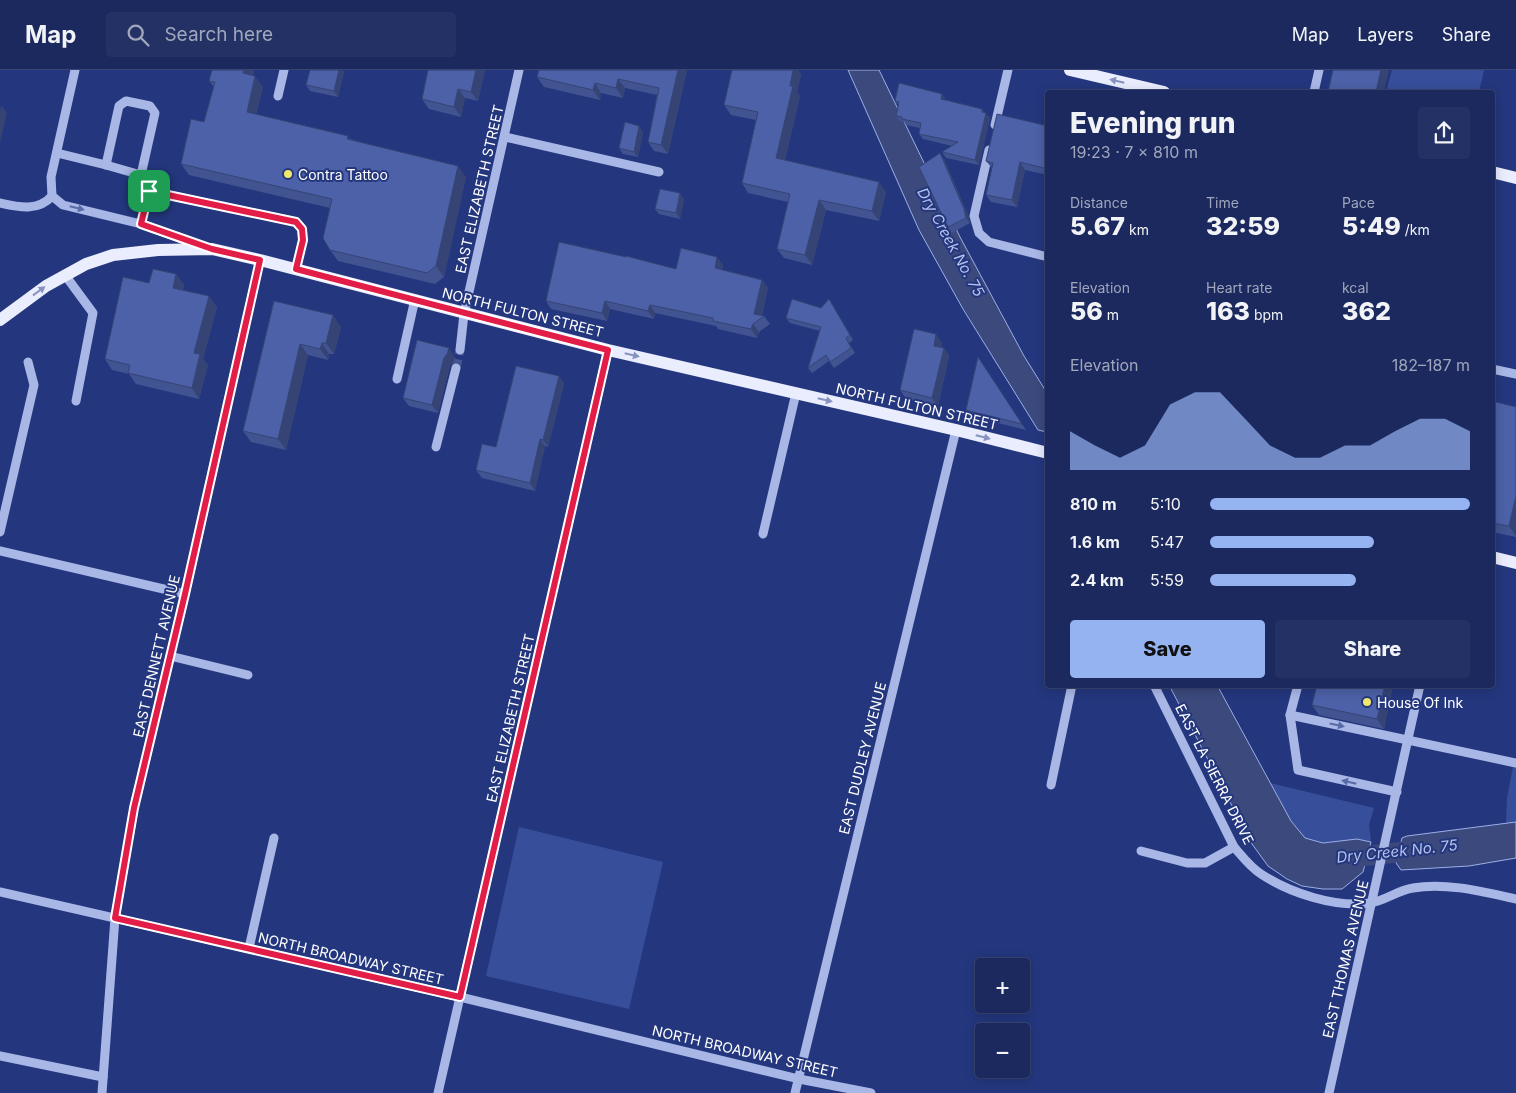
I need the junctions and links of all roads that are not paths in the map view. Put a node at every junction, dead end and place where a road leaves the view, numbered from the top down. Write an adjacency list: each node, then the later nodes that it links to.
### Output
1 (76, 70): 11 (street)
2 (284, 70): 9 (street)
3 (520, 70): 10 (street, EAST ELIZABETH STREET)
4 (1008, 70): 22 (street)
5 (1070, 70): 7 (main road, one-way to 5)
6 (1319, 70): 8 (street)
7 (1155, 90)
8 (1314, 90)
9 (278, 96)
10 (505, 137): 13 (street); 27 (street, EAST ELIZABETH STREET)
11 (57, 153): 12 (street); 18 (street)
12 (106, 165): 15 (street); 15 (street)
13 (659, 172)
14 (1495, 173): 16 (main road)
15 (141, 175): 17 (street)
16 (1516, 178)
17 (149, 191): 20 (street); 24 (street)
18 (52, 196): 19 (street); 20 (street, NORTH FULTON STREET, one-way to 20)
19 (0, 203)
20 (141, 224): 21 (street, NORTH FULTON STREET)
21 (212, 249): 23 (main road, NORTH FULTON STREET); 25 (main road)
22 (1045, 256)
23 (260, 260): 24 (main road, NORTH FULTON STREET); 46 (street, EAST DENNETT AVENUE)
24 (296, 269): 26 (main road, NORTH FULTON STREET)
25 (65, 275): 28 (main road, one-way to 25); 37 (street)
26 (415, 299): 27 (main road, NORTH FULTON STREET); 35 (street)
27 (464, 314): 29 (street, EAST ELIZABETH STREET); 30 (main road, NORTH FULTON STREET)
28 (0, 320)
29 (460, 350)
30 (608, 350): 36 (main road, NORTH FULTON STREET, one-way to 36); 66 (street, EAST ELIZABETH STREET)
31 (28, 362): 41 (street)
32 (456, 368): 39 (street)
33 (1495, 370): 34 (street)
34 (1516, 374)
35 (397, 379)
36 (796, 393): 38 (main road, NORTH FULTON STREET, one-way to 38); 42 (street)
37 (76, 401)
38 (956, 430): 40 (main road, NORTH FULTON STREET, one-way to 40); 69 (street, EAST DUDLEY AVENUE)
39 (436, 447)
40 (1045, 452)
41 (0, 532)
42 (763, 534)
43 (0, 551): 46 (street)
44 (1495, 558): 45 (main road)
45 (1516, 563)
46 (185, 594): 47 (street, EAST DENNETT AVENUE)
47 (170, 656): 48 (street); 64 (street, EAST DENNETT AVENUE)
48 (248, 675)
49 (1071, 688): 56 (street)
50 (1155, 688): 59 (street, EAST LA SIERRA DRIVE)
51 (1297, 688): 53 (street)
52 (1419, 688): 54 (street, EAST THOMAS AVENUE)
53 (1290, 715): 54 (street, one-way to 54); 57 (street, one-way to 53)
54 (1408, 739): 55 (street); 57 (street, EAST THOMAS AVENUE)
55 (1516, 763)
56 (1051, 785)
57 (1397, 792): 63 (street, EAST THOMAS AVENUE)
58 (274, 838): 65 (street)
59 (1234, 847): 60 (street); 63 (street, EAST LA SIERRA DRIVE)
60 (1141, 851)
61 (0, 892): 64 (street, NORTH BROADWAY STREET)
62 (1516, 899): 63 (street, EAST LA SIERRA DRIVE)
63 (1371, 903): 74 (street, EAST THOMAS AVENUE)
64 (115, 918): 65 (street, NORTH BROADWAY STREET); 68 (street, EAST DENNETT AVENUE)
65 (249, 948): 66 (street, NORTH BROADWAY STREET)
66 (460, 997): 69 (street, NORTH BROADWAY STREET); 71 (street, EAST ELIZABETH STREET)
67 (0, 1056): 68 (street)
68 (103, 1077): 70 (street, EAST DENNETT AVENUE)
69 (799, 1079): 72 (street, EAST DUDLEY AVENUE); 73 (street, NORTH BROADWAY STREET)
70 (102, 1093)
71 (438, 1093)
72 (796, 1093)
73 (871, 1093)
74 (1329, 1093)

